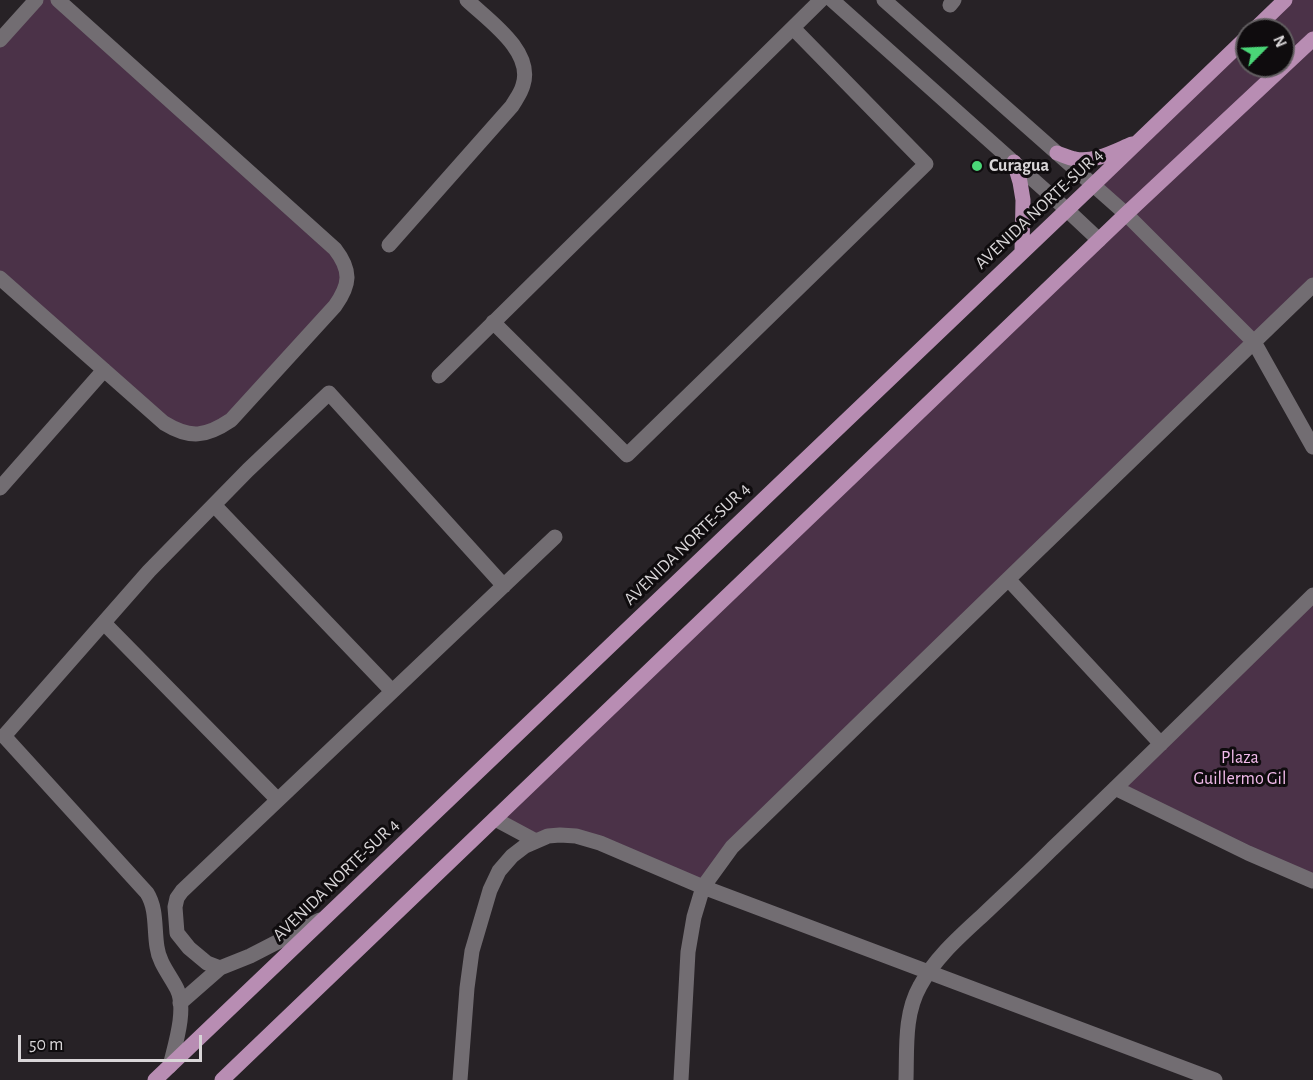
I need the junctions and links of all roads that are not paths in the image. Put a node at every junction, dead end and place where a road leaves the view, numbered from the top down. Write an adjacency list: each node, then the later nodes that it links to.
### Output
1 (36, 0): 11 (street)
2 (58, 0): 26 (street)
3 (466, 0): 20 (street)
4 (821, 0): 9 (street)
5 (832, 0): 15 (street)
6 (884, 0): 14 (street)
7 (1285, 0): 8 (main road)
8 (1266, 18)
9 (793, 28): 24 (street); 24 (street)
10 (1313, 39): 18 (main road)
11 (0, 40)
12 (1235, 48): 13 (main road, AVENIDA NORTE-SUR 4)
13 (1137, 142): 14 (main road); 16 (main road, AVENIDA NORTE-SUR 4)
14 (1057, 153): 16 (street)
15 (1014, 162): 17 (street); 21 (main road)
16 (1093, 185): 17 (main road, AVENIDA NORTE-SUR 4); 18 (street)
17 (1066, 209): 19 (street); 21 (main road, AVENIDA NORTE-SUR 4)
18 (1126, 214): 19 (main road); 25 (street)
19 (1099, 240): 40 (main road)
20 (389, 245)
21 (1022, 252): 44 (main road, AVENIDA NORTE-SUR 4)
22 (0, 278): 26 (street)
23 (1313, 285): 25 (street)
24 (493, 322): 27 (street)
25 (1254, 342): 28 (street); 32 (street)
26 (104, 370): 29 (street)
27 (439, 376)
28 (1313, 447)
29 (0, 488)
30 (214, 506): 33 (street); 35 (street); 36 (street)
31 (555, 537): 33 (street)
32 (1008, 579): 37 (street); 43 (street)
33 (504, 586): 36 (street)
34 (1313, 595): 37 (street)
35 (104, 623): 39 (street); 46 (street)
36 (392, 692): 39 (street)
37 (1161, 744): 38 (street)
38 (1115, 788): 42 (street); 48 (street)
39 (278, 800): 45 (street)
40 (495, 819): 41 (street); 52 (main road)
41 (536, 841): 43 (street); 53 (street)
42 (1313, 880)
43 (703, 887): 48 (street); 54 (street)
44 (326, 916): 47 (street); 50 (main road, AVENIDA NORTE-SUR 4)
45 (177, 933): 46 (street); 47 (street)
46 (157, 948): 49 (street)
47 (220, 968): 49 (street)
48 (928, 972): 55 (street); 56 (street)
49 (180, 1003): 50 (street)
50 (170, 1066): 51 (main road, AVENIDA NORTE-SUR 4)
51 (155, 1080)
52 (222, 1080)
53 (460, 1080)
54 (681, 1080)
55 (906, 1080)
56 (1215, 1080)

